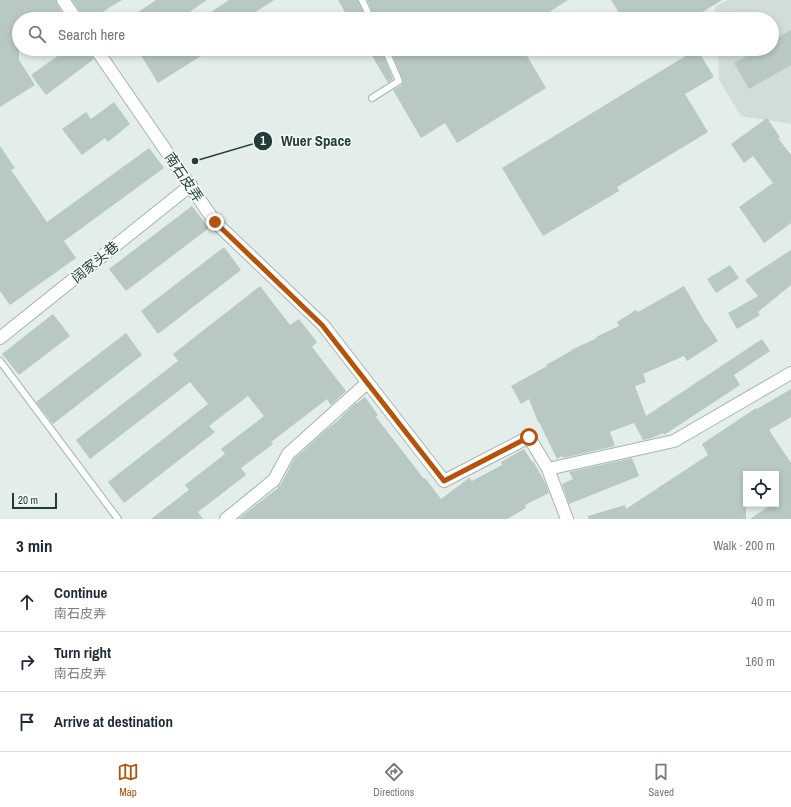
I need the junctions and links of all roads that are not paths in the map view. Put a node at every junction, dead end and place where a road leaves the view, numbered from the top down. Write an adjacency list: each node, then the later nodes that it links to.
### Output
1 (62, 0): 3 (street)
2 (362, 0): 4 (lane)
3 (71, 12)
4 (368, 12)
5 (101, 56): 8 (street, 南石皮弄)
6 (388, 56): 7 (lane)
7 (372, 98)
8 (191, 185): 9 (street, 阔家头巷); 12 (street, 南石皮弄)
9 (0, 338)
10 (0, 361): 14 (lane)
11 (791, 373): 13 (street)
12 (368, 382): 13 (street, 南石皮弄); 15 (street)
13 (548, 469): 16 (street, 南石皮弄)
14 (118, 519)
15 (226, 519)
16 (567, 519)

